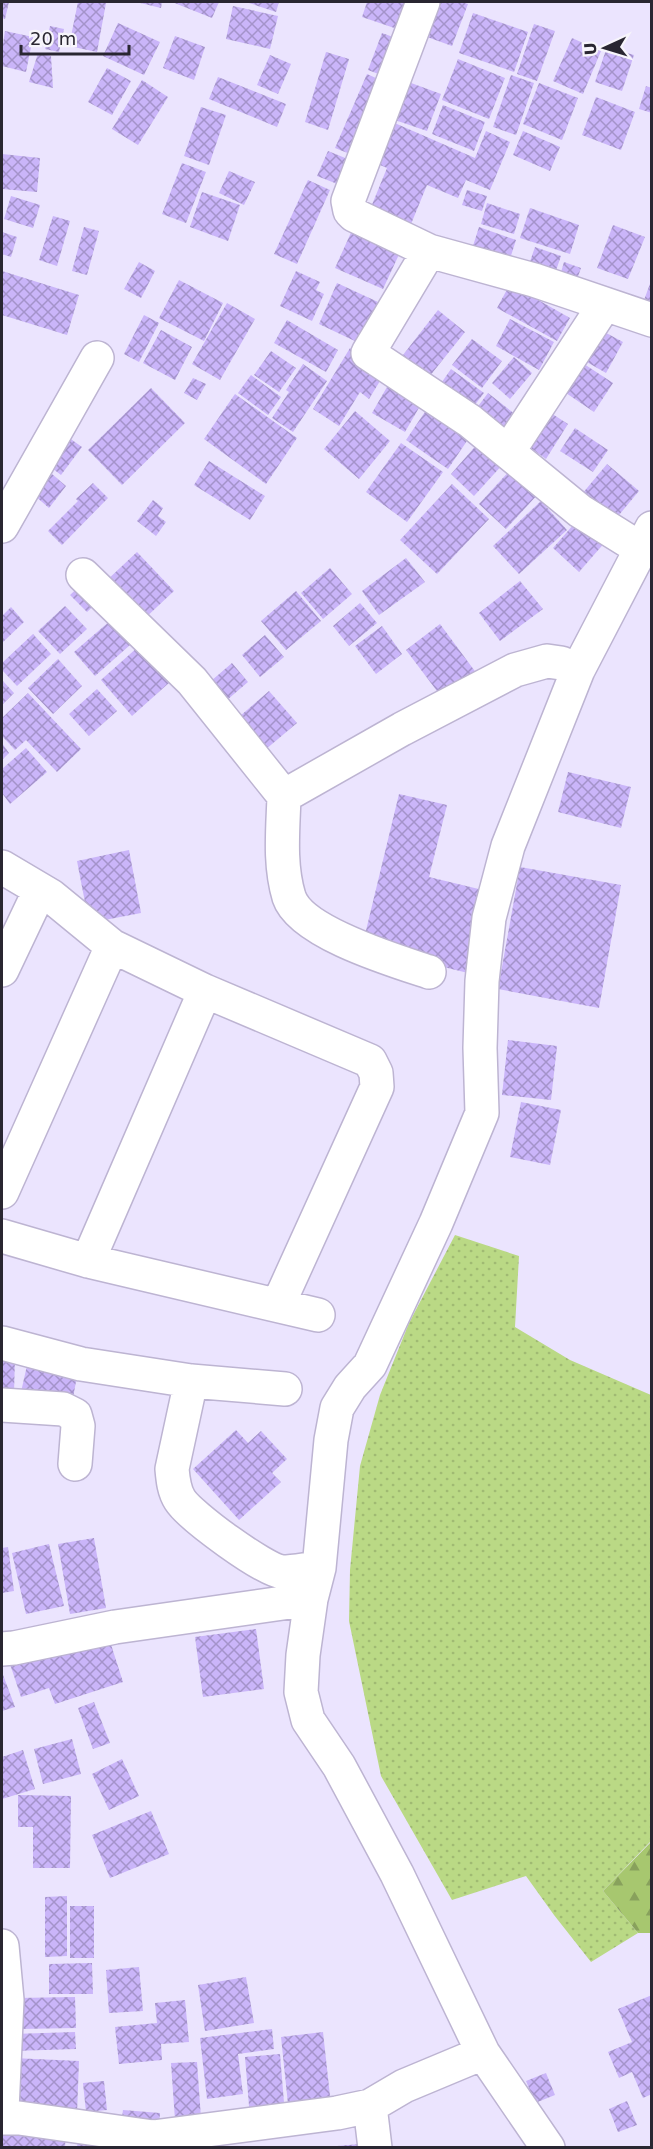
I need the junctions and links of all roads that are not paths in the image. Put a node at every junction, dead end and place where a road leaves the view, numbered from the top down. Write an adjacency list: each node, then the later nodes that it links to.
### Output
1 (423, 2): 2 (street)
2 (429, 251): 3 (street); 6 (street)
3 (605, 304): 4 (street); 6 (street)
4 (651, 320)
5 (97, 357): 7 (street)
6 (508, 452): 8 (street)
7 (2, 526)
8 (646, 539): 10 (street)
9 (83, 575): 11 (street)
10 (578, 670): 11 (street); 28 (street)
11 (284, 796): 16 (street)
12 (2, 867): 13 (street)
13 (40, 890): 14 (street); 15 (street)
14 (112, 946): 17 (street); 18 (street)
15 (2, 970)
16 (429, 972)
17 (205, 991): 20 (street); 21 (street)
18 (2, 1192)
19 (2, 1236): 20 (street)
20 (88, 1261): 21 (street)
21 (278, 1305): 22 (street)
22 (318, 1315)
23 (2, 1343): 24 (street)
24 (191, 1381): 25 (street); 28 (street)
25 (285, 1389)
26 (2, 1405): 27 (street)
27 (75, 1464)
28 (315, 1584): 29 (street); 31 (street)
29 (2, 1649)
30 (2, 1946): 33 (street)
31 (483, 2053): 32 (street); 36 (street)
32 (370, 2106): 34 (street); 35 (street)
33 (2, 2110)
34 (2, 2118)
35 (375, 2148)
36 (548, 2148)

